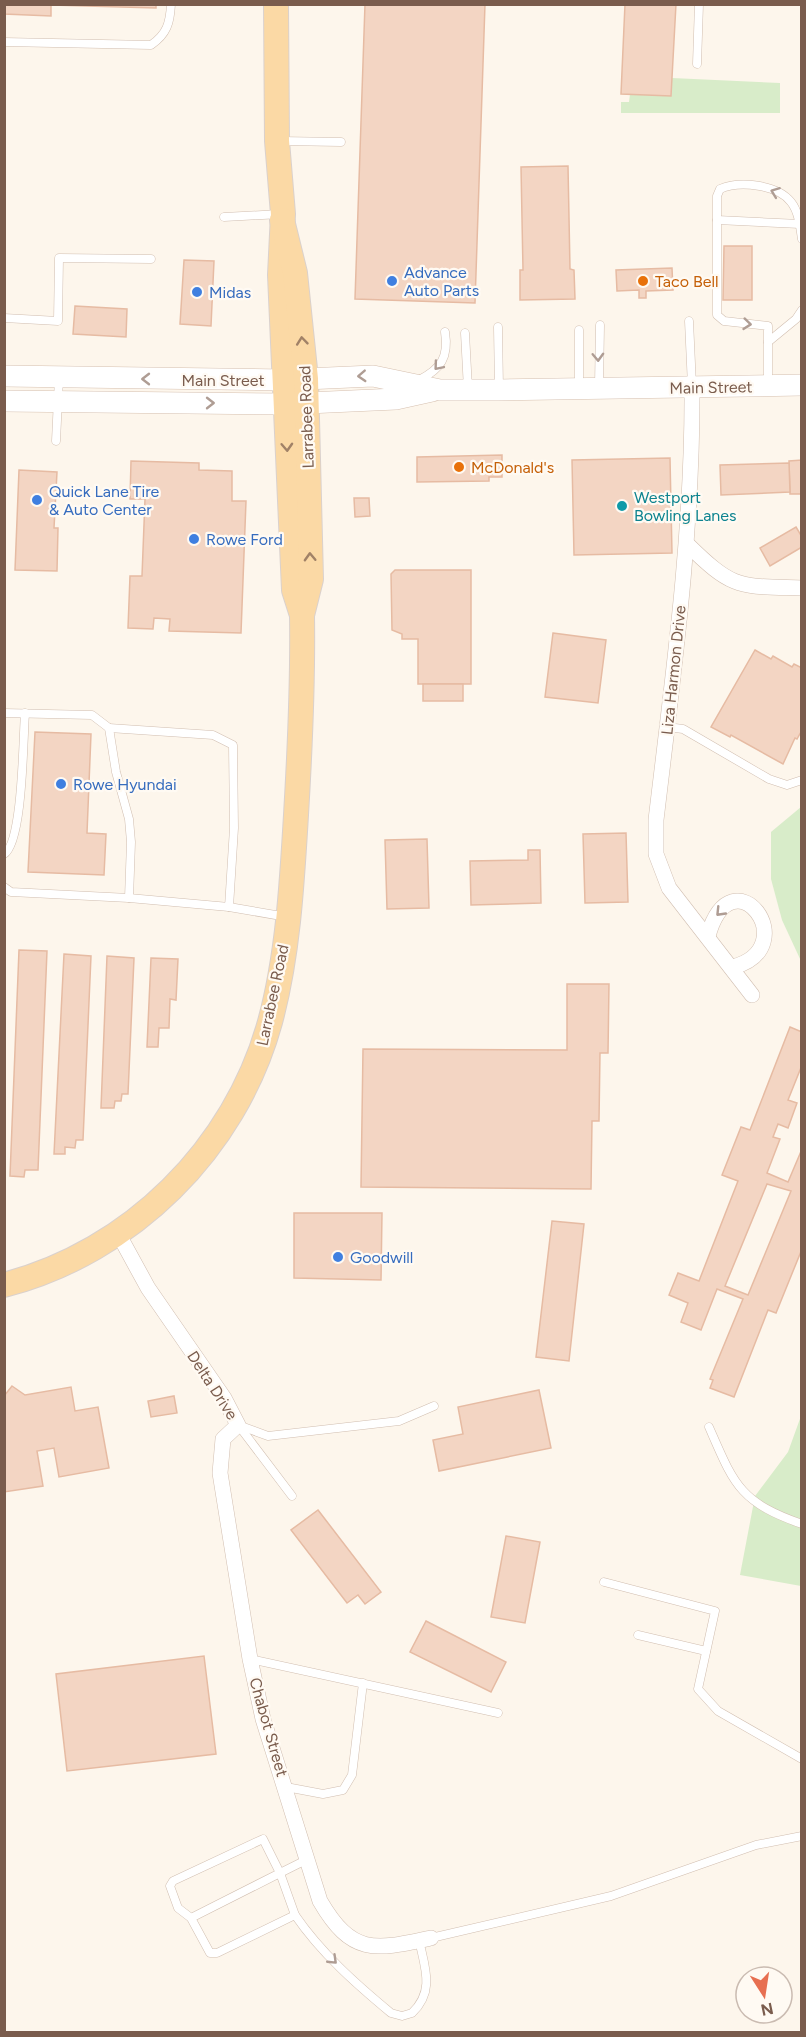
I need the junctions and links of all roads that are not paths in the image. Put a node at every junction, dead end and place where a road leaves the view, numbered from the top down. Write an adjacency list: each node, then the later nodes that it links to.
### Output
1 (171, 4): 4 (lane)
2 (276, 4): 6 (main road, Larrabee Road)
3 (699, 4): 5 (lane)
4 (4, 42)
5 (697, 64)
6 (277, 141): 7 (lane); 9 (main road, Larrabee Road)
7 (341, 142)
8 (224, 217): 9 (lane)
9 (282, 217): 25 (main road, Larrabee Road)
10 (717, 220): 11 (lane); 11 (lane, one-way to 10); 22 (lane, one-way to 22)
11 (800, 224): 12 (lane)
12 (801, 239)
13 (151, 259): 15 (lane)
14 (801, 310): 22 (lane)
15 (4, 318)
16 (689, 321): 29 (lane)
17 (600, 324): 33 (lane, one-way to 33)
18 (498, 327): 32 (lane)
19 (579, 330): 33 (lane)
20 (445, 332): 26 (lane, one-way to 26)
21 (465, 333): 31 (lane)
22 (768, 342): 28 (lane)
23 (4, 376): 24 (main road, Main Street)
24 (59, 378): 25 (main road, Main Street, one-way to 24); 35 (lane)
25 (295, 379): 26 (main road, Main Street, one-way to 25); 36 (main road, Larrabee Road)
26 (408, 383): 30 (main road, Main Street)
27 (801, 385): 28 (main road, Main Street)
28 (768, 386): 29 (main road, Main Street)
29 (692, 387): 33 (main road, Main Street); 38 (street, Liza Harmon Drive)
30 (440, 390): 31 (main road, Main Street); 36 (main road, Main Street)
31 (468, 390): 32 (main road, Main Street)
32 (499, 390): 33 (main road, Main Street)
33 (589, 390)
34 (4, 401): 35 (main road, Main Street)
35 (59, 402): 36 (main road, Main Street, one-way to 36); 37 (lane)
36 (296, 404): 49 (main road, Larrabee Road)
37 (56, 441)
38 (687, 544): 39 (street); 42 (street, Liza Harmon Drive)
39 (801, 588)
40 (4, 713): 41 (lane)
41 (25, 713): 43 (lane); 45 (lane)
42 (667, 727): 44 (lane); 50 (street, Liza Harmon Drive)
43 (109, 728): 47 (lane); 48 (lane)
44 (801, 780)
45 (4, 854)
46 (4, 887): 47 (lane)
47 (129, 898): 48 (lane)
48 (229, 907): 49 (lane)
49 (287, 917): 53 (main road, Larrabee Road)
50 (708, 936): 51 (street, Liza Harmon Drive); 51 (street, one-way to 50)
51 (733, 967): 52 (street, Liza Harmon Drive)
52 (752, 995)
53 (119, 1235): 54 (main road, Larrabee Road); 56 (street, Delta Drive)
54 (4, 1285)
55 (434, 1406): 56 (lane, Delta Drive)
56 (238, 1425): 58 (lane); 63 (street, Chabot Street)
57 (709, 1427): 59 (lane)
58 (292, 1496)
59 (801, 1524)
60 (604, 1582): 62 (lane)
61 (638, 1635): 62 (lane)
62 (706, 1651): 66 (lane)
63 (250, 1659): 64 (lane); 67 (street, Chabot Street)
64 (363, 1683): 65 (lane); 67 (lane)
65 (498, 1713)
66 (801, 1759)
67 (286, 1787): 69 (street, Chabot Street)
68 (801, 1836): 73 (lane)
69 (308, 1859): 70 (lane); 73 (street, Chabot Street)
70 (280, 1873): 71 (lane); 72 (lane); 72 (lane)
71 (295, 1915): 72 (lane); 73 (lane, one-way to 73)
72 (191, 1918)
73 (425, 1939)

